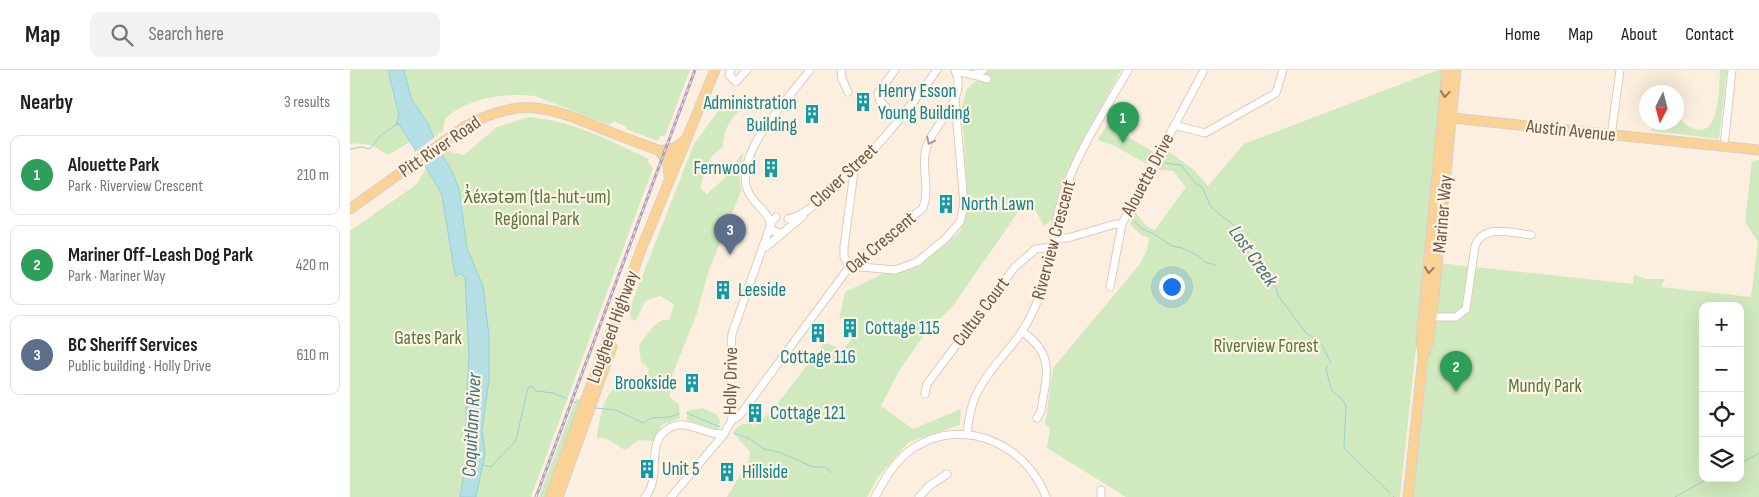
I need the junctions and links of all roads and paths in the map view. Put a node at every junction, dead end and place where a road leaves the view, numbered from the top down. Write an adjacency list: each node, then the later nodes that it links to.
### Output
1 (715, 70): 28 (main road, Lougheed Highway)
2 (731, 70): 3 (street)
3 (747, 70)
4 (810, 70): 37 (street)
5 (841, 70): 19 (street)
6 (895, 70): 22 (street)
7 (937, 70): 33 (street, Clover Street)
8 (983, 70): 17 (street)
9 (1128, 70): 45 (street, Riverview Crescent)
10 (1204, 70): 25 (street, Alouette Drive)
11 (1283, 70): 25 (street)
12 (1447, 70): 23 (main road, Mariner Way, one-way to 23)
13 (1456, 70): 21 (main road, Mariner Way)
14 (1620, 70): 27 (street)
15 (1732, 70): 29 (street)
16 (955, 71): 17 (street); 20 (street, Oak Crescent)
17 (973, 75): 18 (street)
18 (987, 79)
19 (848, 92)
20 (955, 99): 48 (street, Oak Crescent, one-way to 48); 48 (street)
21 (1453, 105): 23 (main road, Mariner Way); 24 (main road)
22 (886, 107)
23 (1448, 118): 24 (main road, Austin Avenue); 26 (main road, Mariner Way); 50 (main road, Mariner Way, one-way to 50)
24 (1470, 120): 26 (main road); 27 (main road, Austin Avenue)
25 (1174, 125): 40 (street, Alouette Drive)
26 (1450, 132): 50 (main road, Mariner Way)
27 (1611, 136): 29 (main road, Austin Avenue)
28 (687, 140): 31 (main road); 32 (main road, Lougheed Highway)
29 (1724, 146): 30 (main road, Austin Avenue)
30 (1759, 150)
31 (660, 151): 32 (main road, Pitt River Road); 34 (main road); 35 (main road, Pitt River Road)
32 (679, 158): 34 (main road, Lougheed Highway); 59 (main road, Lougheed Highway)
33 (854, 172): 36 (street, Clover Street); 48 (street)
34 (669, 179): 58 (main road, Lougheed Highway)
35 (350, 209)
36 (806, 211): 39 (street, Clover Street); 42 (street, Clover Street)
37 (767, 216): 38 (street); 41 (street)
38 (776, 217): 39 (street); 41 (street)
39 (788, 220): 42 (street)
40 (1122, 224): 45 (street); 49 (street, Alouette Drive)
41 (771, 228): 43 (street); 47 (street, Holly Drive)
42 (788, 229): 43 (street)
43 (781, 233): 47 (street, Holly Drive)
44 (1531, 235): 50 (street)
45 (1054, 238): 46 (street, Riverview Crescent)
46 (1052, 247): 51 (street, Riverview Crescent); 52 (street, Cultus Court)
47 (763, 249): 54 (street, Holly Drive)
48 (850, 266): 54 (street, Oak Crescent)
49 (1110, 287)
50 (1428, 316): 65 (main road, Mariner Way)
51 (1023, 332): 53 (street); 56 (street, Riverview Crescent)
52 (925, 394)
53 (1037, 418)
54 (732, 420): 55 (street, Holly Drive)
55 (724, 434): 60 (street); 61 (street, Holly Drive)
56 (967, 434): 62 (street); 64 (street)
57 (947, 474): 63 (street)
58 (550, 497)
59 (558, 497)
60 (645, 497)
61 (671, 497)
62 (875, 497)
63 (919, 497)
64 (1046, 497)
65 (1408, 497)

